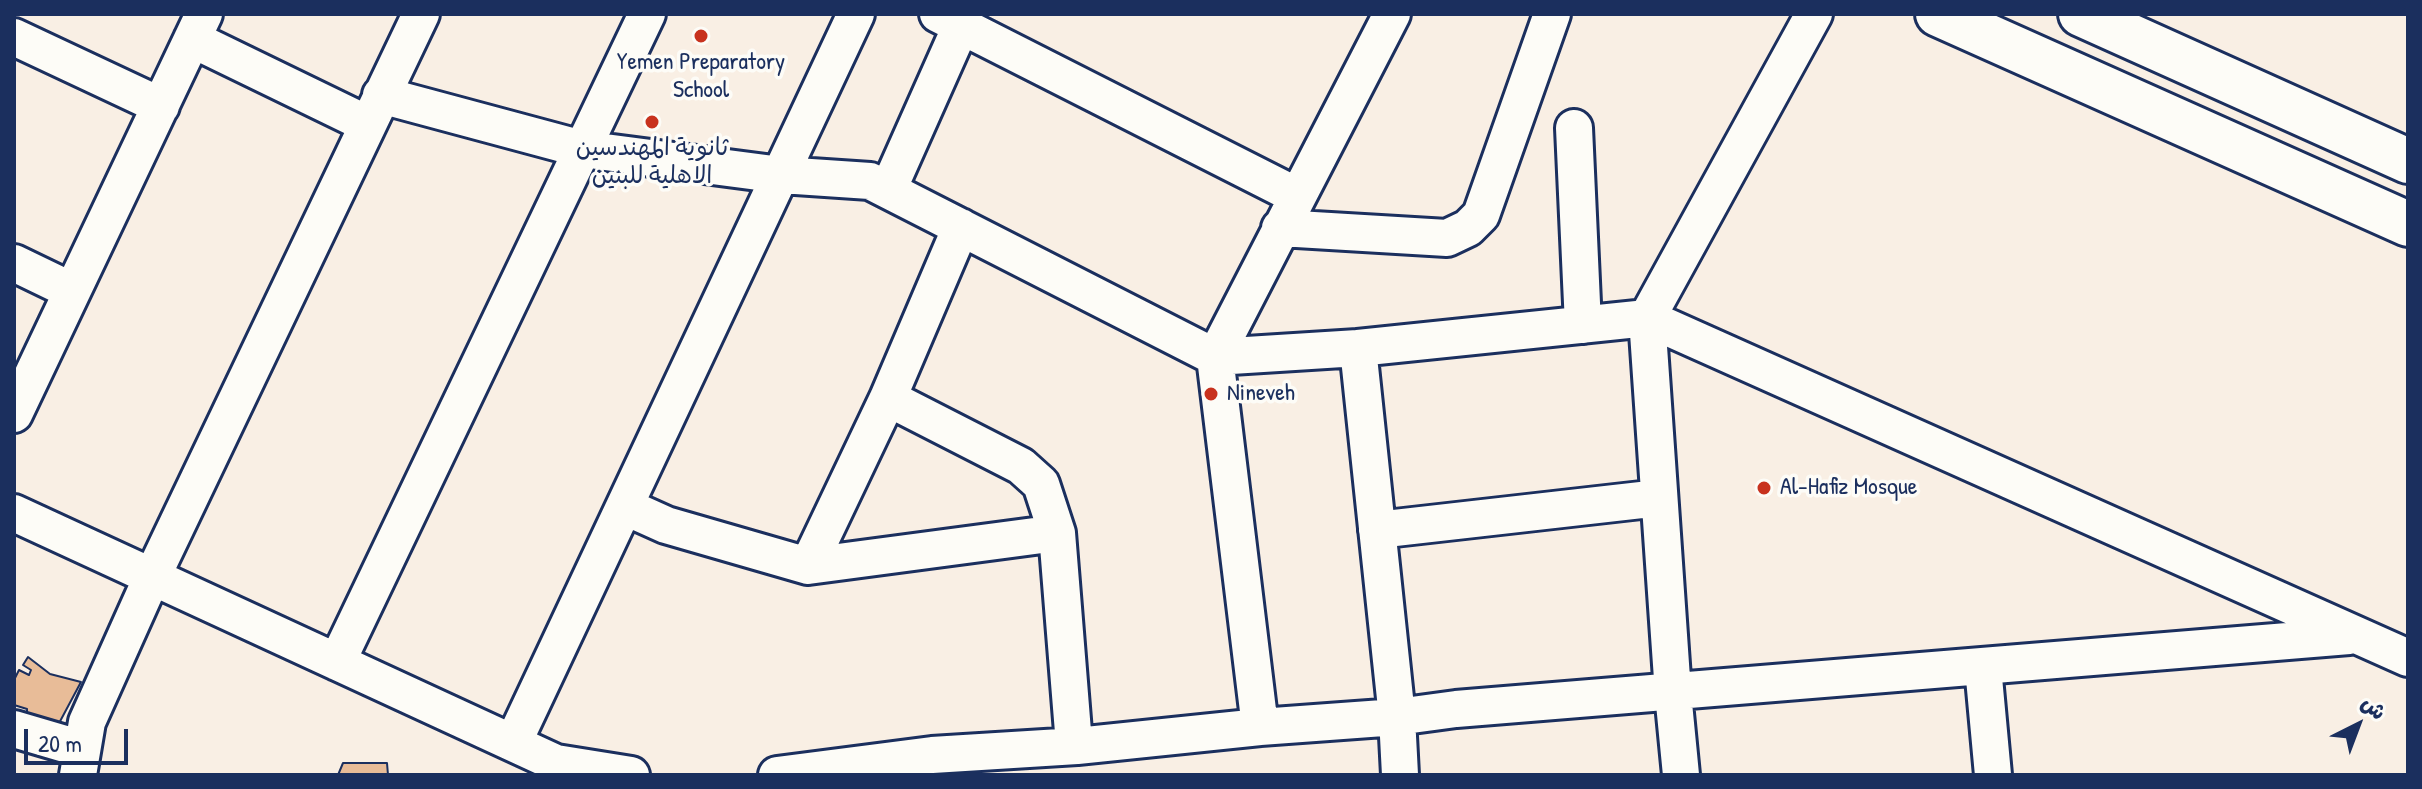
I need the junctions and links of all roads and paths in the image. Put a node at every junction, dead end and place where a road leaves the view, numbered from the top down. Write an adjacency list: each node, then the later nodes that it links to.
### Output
1 (421, 14): 13 (street)
2 (647, 14): 15 (street)
3 (856, 14): 17 (street)
4 (1391, 14): 19 (street)
5 (1552, 14): 22 (street)
6 (1814, 14): 25 (street)
7 (1938, 14): 20 (main road)
8 (2081, 14): 16 (main road)
9 (949, 20): 18 (street); 19 (street)
10 (198, 26): 12 (street); 13 (street)
11 (14, 37): 12 (street)
12 (161, 106): 24 (street)
13 (374, 109): 15 (street); 37 (street)
14 (1574, 128): 26 (street)
15 (582, 149): 17 (street); 40 (street)
16 (2408, 161)
17 (781, 175): 18 (street); 32 (street)
18 (888, 190): 21 (street)
19 (1297, 196): 22 (street)
20 (2408, 224)
21 (961, 227): 28 (street); 29 (street)
22 (1280, 228): 28 (street)
23 (14, 263): 24 (street)
24 (72, 291): 30 (street)
25 (1647, 318): 26 (street); 31 (street); 38 (street)
26 (1583, 325): 27 (street)
27 (1358, 348): 28 (street); 34 (street)
28 (1215, 357): 44 (street)
29 (888, 398): 35 (street); 36 (street)
30 (14, 414)
31 (1659, 498): 34 (street); 42 (street)
32 (626, 507): 36 (street); 46 (street)
33 (14, 513): 37 (street)
34 (1377, 530): 43 (street)
35 (1057, 533): 36 (street); 47 (street)
36 (808, 566)
37 (152, 577): 40 (street); 48 (street)
38 (2355, 636): 39 (street); 41 (street)
39 (2408, 658)
40 (337, 662): 46 (street)
41 (1983, 667): 42 (street); 55 (street)
42 (1673, 693): 43 (street); 54 (street)
43 (1397, 717): 44 (street); 53 (street)
44 (1260, 727): 47 (street)
45 (14, 729): 48 (street)
46 (513, 743): 50 (street)
47 (1077, 746): 49 (street)
48 (80, 762)
49 (933, 765): 52 (street)
50 (559, 769): 51 (street)
51 (631, 775)
52 (777, 775)
53 (1400, 775)
54 (1681, 775)
55 (1993, 775)

